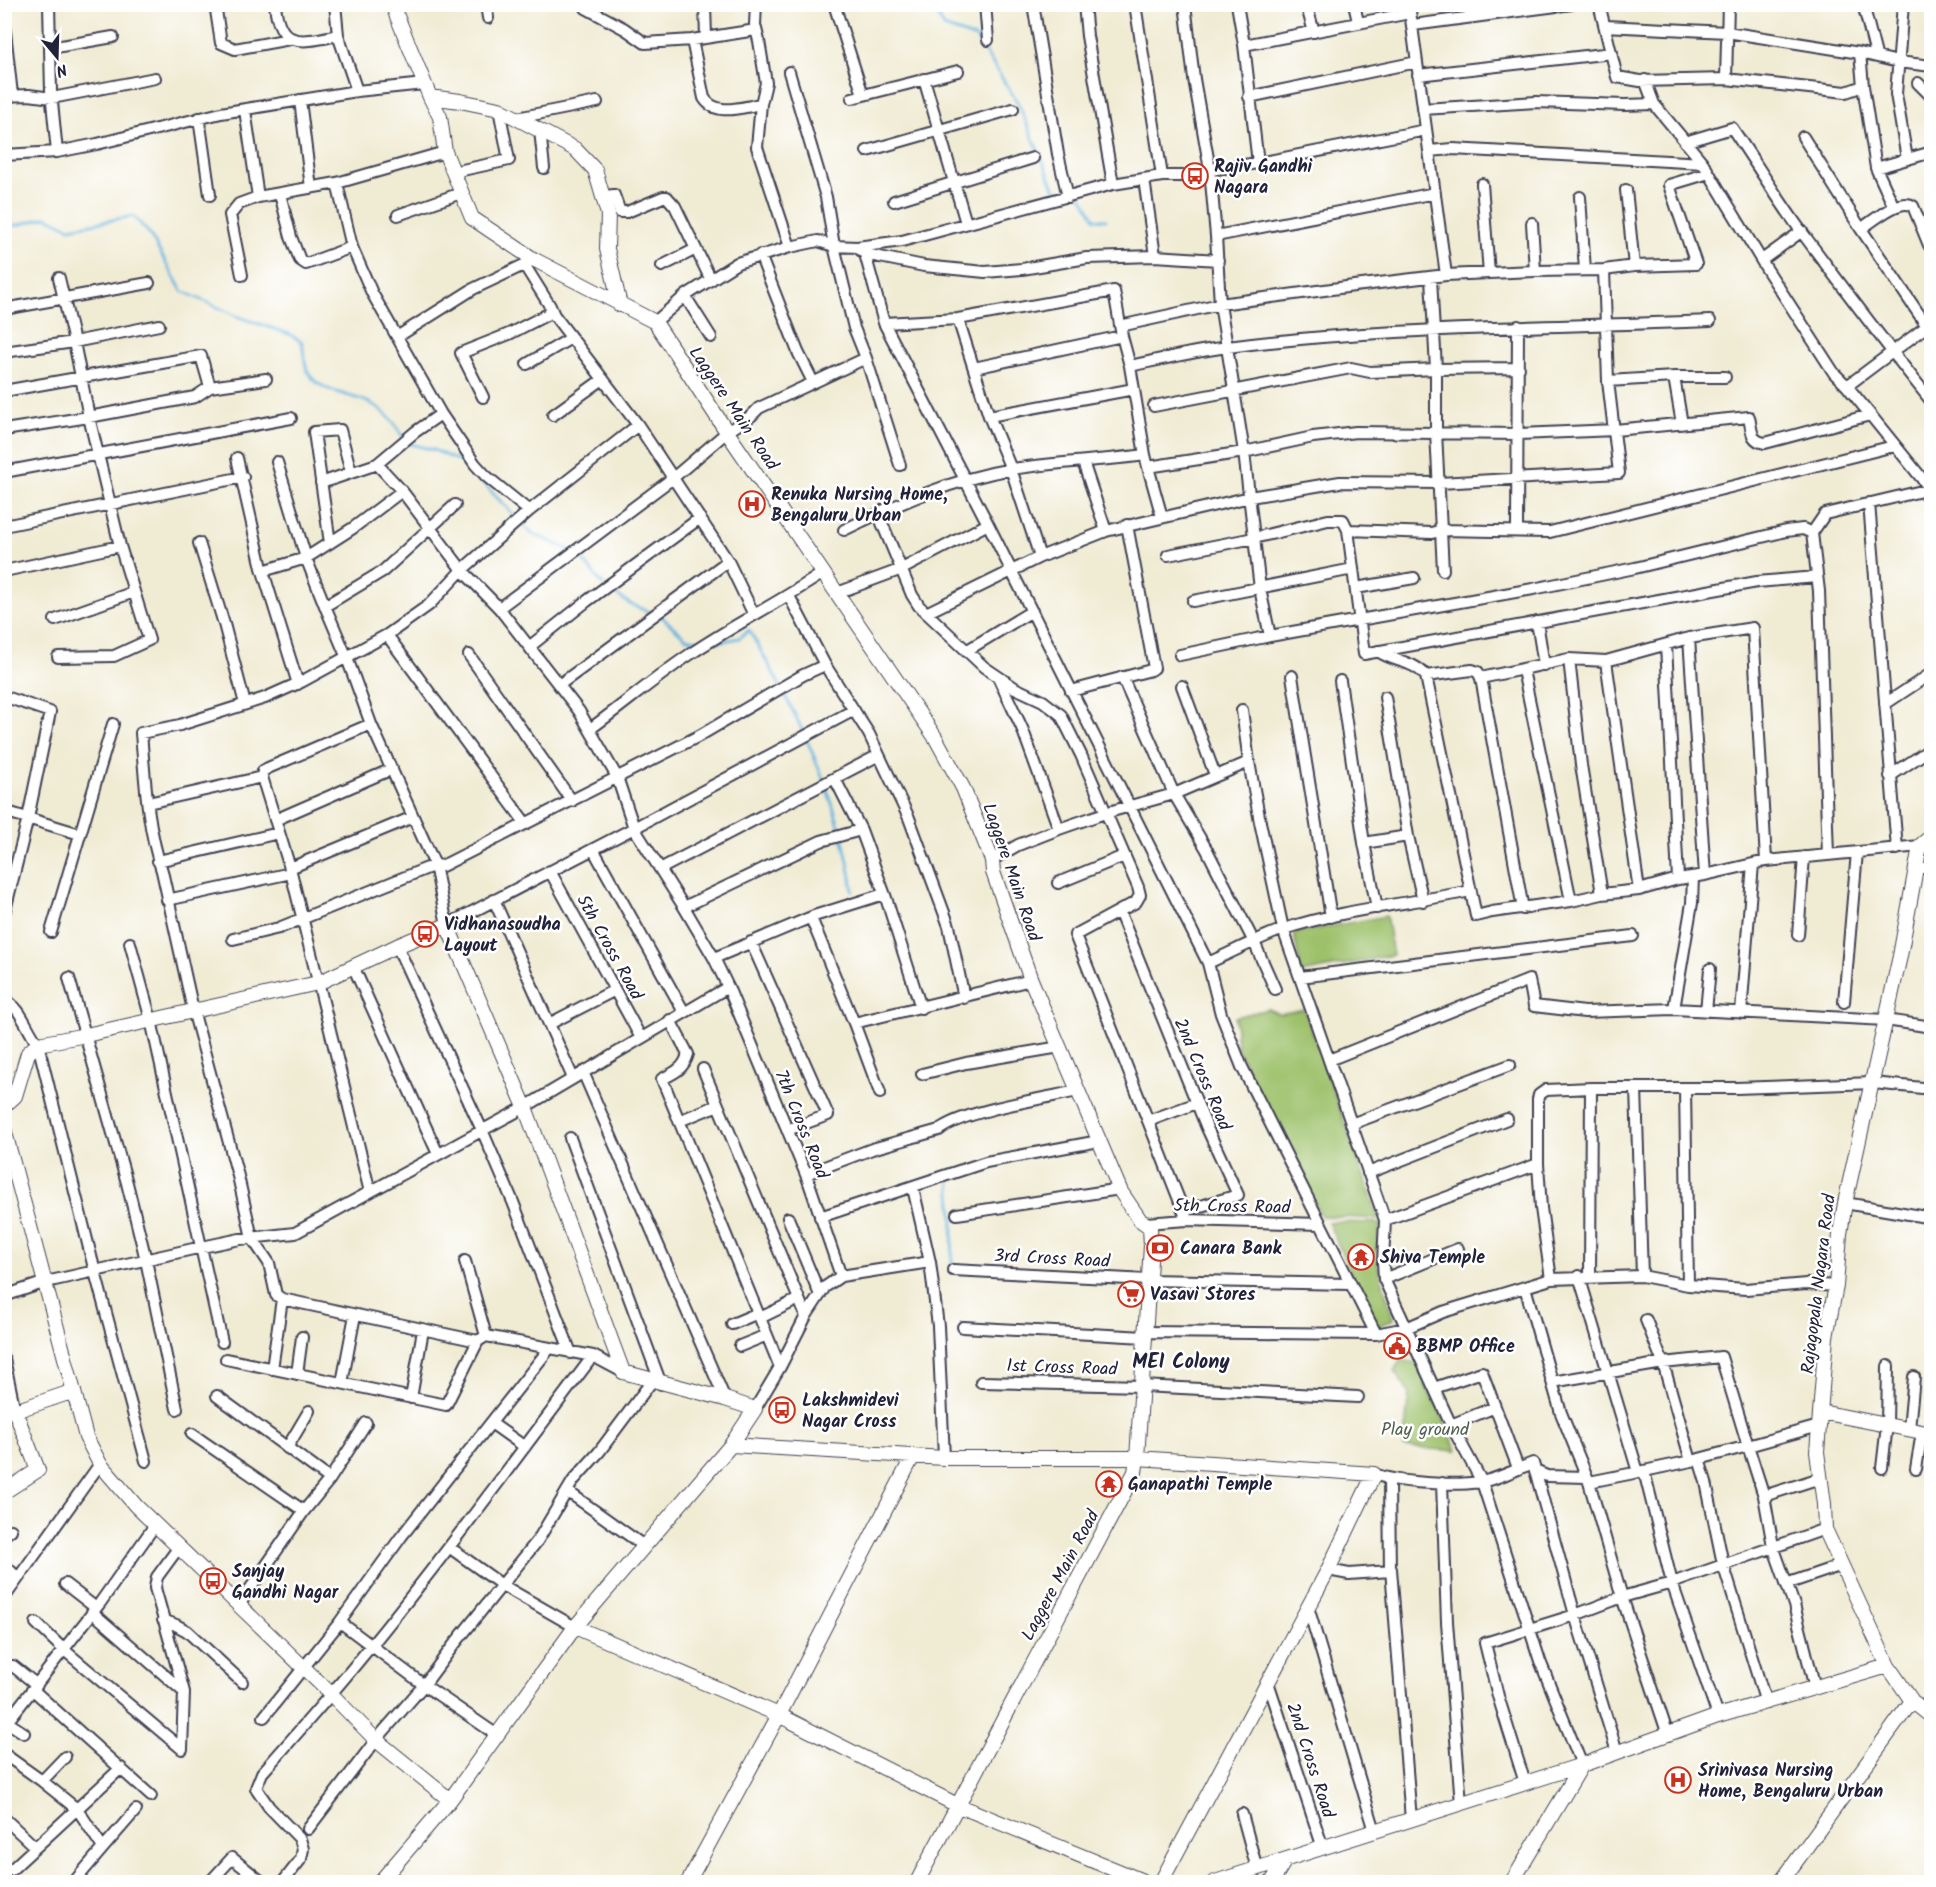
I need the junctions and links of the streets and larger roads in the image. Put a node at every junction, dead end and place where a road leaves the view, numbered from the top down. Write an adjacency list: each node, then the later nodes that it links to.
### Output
1 (49, 4): 41 (street)
2 (215, 4): 36 (street)
3 (274, 4): 36 (street)
4 (335, 4): 33 (street)
5 (486, 4): 25 (street)
6 (585, 4): 37 (street)
7 (705, 4): 35 (street)
8 (756, 4): 30 (street)
9 (834, 4): 52 (street)
10 (985, 4): 38 (street)
11 (1033, 4): 102 (street)
12 (1084, 4): 97 (street)
13 (1135, 4): 93 (street)
14 (1185, 4): 91 (street)
15 (1237, 4): 40 (street)
16 (1306, 4): 31 (street)
17 (1354, 4): 27 (street)
18 (1572, 4): 28 (street)
19 (1599, 4): 29 (street)
20 (1728, 4): 32 (street)
21 (1863, 4): 44 (street)
22 (1903, 4): 46 (street)
23 (393, 5): 56 (street)
24 (1410, 9): 27 (street); 28 (street)
25 (488, 18)
26 (4, 22): 39 (street)
27 (1358, 22): 31 (street)
28 (1413, 25): 45 (street)
29 (1605, 26): 32 (street); 43 (street)
30 (756, 30): 35 (street); 66 (street)
31 (1314, 32): 40 (street)
32 (1727, 32): 42 (street); 54 (street)
33 (338, 35): 36 (street); 58 (street)
34 (113, 37): 41 (street)
35 (706, 38): 37 (street)
36 (290, 39)
37 (692, 40): 66 (street)
38 (988, 40)
39 (6, 43): 59 (street)
40 (1244, 45): 60 (street)
41 (50, 48): 62 (street)
42 (1860, 52): 44 (street); 57 (street)
43 (1612, 53): 50 (street); 53 (street)
44 (1876, 55): 46 (street)
45 (1417, 62): 50 (street); 60 (street)
46 (1898, 62): 47 (street); 86 (street)
47 (1932, 66)
48 (957, 71): 52 (street)
49 (789, 72): 118 (street)
50 (1418, 75): 70 (street)
51 (155, 78): 62 (street)
52 (924, 79): 75 (street)
53 (1645, 80): 54 (street); 67 (street)
54 (1726, 80): 57 (street)
55 (1918, 83): 61 (street)
56 (424, 84): 58 (street); 63 (street)
57 (1863, 86): 90 (street)
58 (357, 91): 64 (street)
59 (8, 96): 62 (street)
60 (1249, 97): 87 (street)
61 (1932, 97)
62 (52, 98): 81 (street)
63 (430, 98): 68 (street); 82 (street)
64 (300, 100): 71 (street); 99 (street)
65 (597, 102): 73 (street)
66 (761, 104): 120 (street)
67 (1654, 104): 70 (street); 78 (street)
68 (499, 109): 73 (street); 92 (street)
69 (1013, 109): 75 (street)
70 (1423, 109): 76 (street)
71 (246, 110): 72 (street); 107 (street)
72 (199, 118): 81 (street); 105 (street)
73 (518, 118): 74 (street)
74 (540, 130): 88 (street); 106 (street)
75 (939, 130): 79 (street); 96 (street)
76 (1426, 130): 80 (street); 87 (street)
77 (1803, 136): 114 (street)
78 (1685, 142): 89 (street); 115 (street)
79 (867, 151)
80 (1429, 151): 89 (street); 104 (street)
81 (57, 152): 84 (street)
82 (445, 152): 92 (street); 95 (street)
83 (1932, 152): 86 (street)
84 (4, 155)
85 (1033, 158): 96 (street)
86 (1907, 159): 90 (street)
87 (1258, 163): 91 (street)
88 (544, 168)
89 (1706, 168): 126 (street); 129 (street)
90 (1876, 168): 110 (street)
91 (1210, 170): 93 (street); 116 (street)
92 (453, 172): 101 (street)
93 (1162, 176): 94 (street)
94 (1144, 179): 97 (street); 124 (street)
95 (337, 183): 99 (street); 119 (street)
96 (954, 183): 109 (street); 112 (street)
97 (1113, 184): 102 (street)
98 (1482, 184): 133 (street)
99 (311, 188): 103 (street)
100 (1626, 190): 129 (street)
101 (461, 193): 111 (street); 127 (street)
102 (1072, 193): 112 (street)
103 (280, 194): 107 (street); 119 (street)
104 (1435, 194): 116 (street); 135 (street)
105 (210, 195)
106 (604, 196): 121 (street); 143 (street)
107 (258, 197): 134 (street)
108 (1580, 197): 130 (street)
109 (894, 201)
110 (1894, 207): 114 (street); 117 (street)
111 (398, 215)
112 (966, 223): 122 (street)
113 (1532, 223): 132 (street)
114 (1861, 229): 160 (street)
115 (1802, 231): 126 (street); 160 (street)
116 (1216, 236): 125 (street)
117 (1929, 245)
118 (834, 246): 120 (street); 122 (street); 162 (street)
119 (352, 247): 155 (street)
120 (790, 247): 123 (street)
121 (696, 249): 128 (street); 138 (street)
122 (861, 251): 124 (street); 149 (street)
123 (760, 255): 138 (street); 174 (street)
124 (1155, 256): 125 (street)
125 (1218, 260): 142 (street)
126 (1762, 260): 175 (street)
127 (529, 262): 143 (street); 145 (street); 155 (street)
128 (662, 266)
129 (1634, 266): 131 (street)
130 (1585, 270): 131 (street); 132 (street)
131 (1604, 270): 152 (street)
132 (1535, 271): 133 (street)
133 (1489, 273): 135 (street)
134 (242, 275)
135 (1446, 276): 137 (street)
136 (59, 278): 141 (street)
137 (1431, 278): 142 (street); 154 (street)
138 (711, 280): 140 (street)
139 (149, 283): 141 (street)
140 (685, 297): 148 (street); 156 (street)
141 (63, 299): 144 (street); 158 (street)
142 (1220, 304): 153 (street); 159 (street)
143 (620, 305): 148 (street)
144 (4, 309)
145 (552, 312): 157 (street); 180 (street)
146 (958, 319): 149 (street); 153 (street); 165 (street)
147 (1710, 321): 152 (street)
148 (655, 322): 193 (street, Laggere Main Road)
149 (884, 323): 211 (street)
150 (159, 324): 158 (street)
151 (1518, 326): 152 (street); 154 (street); 167 (street)
152 (1606, 326): 173 (street)
153 (1121, 331): 164 (street); 165 (street)
154 (1433, 331): 159 (street); 166 (street)
155 (397, 337): 183 (street)
156 (711, 337)
157 (571, 338): 163 (street); 172 (street)
158 (74, 342): 161 (street); 170 (street)
159 (1226, 347): 164 (street); 178 (street)
160 (1892, 351): 175 (street); 181 (street)
161 (4, 352)
162 (866, 358): 174 (street); 204 (street)
163 (527, 364)
164 (1130, 366): 177 (street)
165 (974, 368): 186 (street)
166 (1436, 369): 167 (street); 178 (street); 194 (street)
167 (1519, 369): 195 (street)
168 (1674, 377): 169 (street); 173 (street); 189 (street)
169 (1725, 377)
170 (81, 379): 176 (street); 179 (street); 187 (street)
171 (266, 379): 176 (street)
172 (603, 379): 184 (street); 190 (street)
173 (1608, 381): 192 (street)
174 (813, 382): 193 (street)
175 (1847, 386): 185 (street)
176 (210, 387): 187 (street)
177 (1134, 388): 186 (street); 199 (street)
178 (1233, 389): 182 (street); 197 (street)
179 (4, 391)
180 (483, 397)
181 (1932, 402)
182 (1154, 406)
183 (441, 414): 203 (street); 222 (street)
184 (553, 415)
185 (1870, 415): 189 (street); 196 (street)
186 (989, 416): 206 (street)
187 (89, 417): 191 (street); 198 (street)
188 (291, 418): 198 (street)
189 (1683, 424): 192 (street)
190 (638, 425): 210 (street); 222 (street)
191 (4, 430)
192 (1615, 430): 195 (street); 212 (street)
193 (727, 432): 210 (street); 250 (street, Laggere Main Road)
194 (1436, 432): 195 (street); 197 (street); 214 (street)
195 (1519, 434): 212 (street)
196 (1894, 446): 215 (street); 233 (street)
197 (1244, 452): 205 (street); 217 (street)
198 (98, 455): 207 (street); 219 (street)
199 (1145, 455): 202 (street); 205 (street)
200 (237, 458): 209 (street)
201 (277, 462): 241 (street)
202 (1083, 462): 206 (street); 232 (street)
203 (376, 464): 208 (street); 216 (street, 7th Cross Road)
204 (900, 465)
205 (1148, 467): 223 (street)
206 (1011, 469): 211 (street); 240 (street)
207 (4, 471)
208 (351, 472): 213 (street); 213 (street)
209 (243, 477): 219 (street); 249 (street)
210 (673, 478): 224 (street); 260 (street)
211 (965, 480): 221 (street); 225 (street)
212 (1517, 480): 214 (street); 233 (street)
213 (321, 483): 237 (street)
214 (1440, 483): 217 (street); 231 (street)
215 (1931, 490): 218 (street)
216 (402, 491): 228 (street, 7th Cross Road); 237 (street)
217 (1250, 497): 223 (street); 235 (street)
218 (1869, 503): 234 (street); 297 (street)
219 (110, 504): 227 (street); 238 (street)
220 (455, 505): 228 (street)
221 (884, 510): 229 (street); 243 (street)
222 (526, 515): 246 (street)
223 (1162, 517): 226 (street)
224 (700, 518): 242 (street); 271 (street)
225 (988, 524): 243 (street); 247 (street)
226 (1127, 525): 232 (street); 287 (street)
227 (4, 526)
228 (431, 527): 246 (street, 7th Cross Road); 259 (street)
229 (844, 530)
230 (1348, 530): 231 (street); 235 (street); 244 (street)
231 (1442, 530): 233 (street); 248 (street)
232 (1106, 531): 240 (street)
233 (1517, 531)
234 (1812, 533): 251 (street); 264 (street)
235 (1254, 538): 239 (street); 254 (street)
236 (199, 543): 296 (street)
237 (330, 543): 241 (street)
238 (120, 546): 245 (street); 255 (street)
239 (1168, 555)
240 (1040, 557): 247 (street)
241 (306, 558): 249 (street); 259 (street)
242 (728, 561): 263 (street); 291 (street)
243 (902, 569): 256 (street); 262 (street)
244 (1353, 569): 253 (street); 254 (street)
245 (9, 570)
246 (462, 570): 260 (street, 7th Cross Road); 267 (street)
247 (1011, 570): 261 (street); 262 (street)
248 (1443, 570)
249 (264, 571): 290 (street)
250 (823, 573): 256 (street, Laggere Main Road); 257 (street)
251 (1817, 577): 266 (street); 335 (street)
252 (1414, 578): 253 (street)
253 (1356, 588): 264 (street)
254 (1260, 589): 258 (street); 268 (street)
255 (134, 592): 265 (street); 276 (street)
256 (837, 594): 337 (street, Laggere Main Road)
257 (789, 596): 263 (street); 280 (street)
258 (1193, 601)
259 (325, 606): 277 (street)
260 (499, 608): 271 (street, 7th Cross Road)
261 (1032, 611): 272 (street); 293 (street)
262 (926, 613): 272 (street)
263 (754, 615): 302 (street)
264 (1359, 619): 268 (street); 273 (street)
265 (55, 620)
266 (1537, 622): 273 (street); 281 (street)
267 (387, 635): 277 (street); 321 (street)
268 (1270, 636): 275 (street)
269 (1689, 638): 270 (street); 339 (street); 347 (street)
270 (1666, 645): 279 (street); 349 (street)
271 (529, 647): 291 (street, 7th Cross Road)
272 (966, 651): 284 (street)
273 (1378, 651): 286 (street)
274 (469, 655): 313 (street)
275 (1180, 655)
276 (58, 657)
277 (347, 658): 290 (street); 301 (street)
278 (1569, 659): 279 (street); 281 (street); 354 (street)
279 (1605, 661): 351 (street)
280 (825, 665): 298 (street); 310 (street)
281 (1544, 665): 282 (street)
282 (1523, 670): 288 (street); 358 (street)
283 (1932, 673): 297 (street)
284 (998, 676): 317 (street); 323 (street)
285 (1292, 676): 364 (street)
286 (1426, 676): 288 (street); 352 (street)
287 (1122, 677): 293 (street); 312 (street)
288 (1481, 678): 361 (street)
289 (1340, 681): 329 (street)
290 (298, 684): 296 (street)
291 (559, 685): 302 (street, 7th Cross Road)
292 (1182, 687): 307 (street)
293 (1071, 691): 315 (street)
294 (1385, 697): 327 (street)
295 (9, 698): 319 (street)
296 (245, 704): 314 (street)
297 (1885, 704): 308 (street)
298 (854, 710): 304 (street); 322 (street)
299 (1242, 710): 305 (street)
300 (113, 724): 326 (street)
301 (371, 724): 306 (street); 309 (street)
302 (590, 729): 310 (street, 7th Cross Road)
303 (1932, 748): 308 (street)
304 (879, 755): 311 (street); 388 (street)
305 (1249, 762): 307 (street); 368 (street)
306 (392, 769): 318 (street); 320 (street)
307 (1215, 775): 312 (street)
308 (1890, 776): 332 (street)
309 (262, 777): 314 (street); 320 (street)
310 (617, 777): 313 (street); 322 (street, 7th Cross Road)
311 (835, 778): 324 (street); 343 (street)
312 (1174, 794): 315 (street); 374 (street)
313 (572, 801): 321 (street)
314 (148, 803): 338 (street)
315 (1129, 805): 317 (street); 378 (street)
316 (4, 812): 319 (street)
317 (1105, 813): 323 (street); 334 (street)
318 (413, 817): 341 (street); 345 (street)
319 (28, 818): 326 (street); 363 (street)
320 (275, 820): 325 (street)
321 (526, 824): 341 (street)
322 (634, 828): 331 (street); 343 (street, 7th Cross Road)
323 (1059, 829): 337 (street)
324 (861, 830): 353 (street); 359 (street)
325 (279, 833): 338 (street); 345 (street)
326 (80, 834): 369 (street)
327 (1408, 836): 329 (street); 357 (street)
328 (1932, 836): 330 (street)
329 (1364, 843): 360 (street)
330 (1920, 846): 332 (street); 342 (street, Rajagopala Nagara Road)
331 (593, 849): 346 (street); 395 (street)
332 (1897, 849): 333 (street)
333 (1857, 852): 335 (street); 390 (street)
334 (1124, 855): 350 (street); 362 (street)
335 (1828, 855): 336 (street)
336 (1804, 857): 339 (street); 370 (street)
337 (992, 860): 383 (street, Laggere Main Road)
338 (158, 861): 355 (street)
339 (1766, 861): 340 (street)
340 (1753, 864): 347 (street); 396 (street)
341 (435, 865): 366 (street); 367 (street)
342 (1916, 867): 344 (street); 399 (street, Rajagopala Nagara Road)
343 (660, 869): 359 (street, 7th Cross Road)
344 (1932, 869)
345 (291, 871): 355 (street); 366 (street)
346 (550, 872): 356 (street); 387 (street, 5th Cross Road)
347 (1705, 875): 348 (street)
348 (1693, 877): 349 (street); 392 (street)
349 (1678, 879): 351 (street)
350 (1058, 883)
351 (1639, 890): 354 (street)
352 (1470, 891): 357 (street); 361 (street)
353 (884, 894): 365 (street); 391 (street)
354 (1602, 894): 358 (street)
355 (167, 900): 393 (street)
356 (494, 900): 367 (street); 401 (street)
357 (1422, 901): 360 (street)
358 (1571, 902): 361 (street)
359 (684, 907): 377 (street, 7th Cross Road)
360 (1377, 908): 364 (street)
361 (1523, 909)
362 (1119, 911): 419 (street, 2nd Cross Road); 425 (street)
363 (4, 914)
364 (1331, 917): 368 (street)
365 (811, 918): 373 (street); 400 (street)
366 (303, 919): 372 (street); 384 (street)
367 (447, 925): 376 (street); 422 (street)
368 (1283, 929): 374 (street); 381 (street)
369 (51, 932)
370 (1798, 935)
371 (1633, 936): 381 (street)
372 (233, 939)
373 (751, 942): 377 (street); 429 (street)
374 (1254, 942): 378 (street); 386 (street)
375 (130, 943): 397 (street)
376 (397, 946): 379 (street); 428 (street)
377 (714, 958): 385 (street, 7th Cross Road)
378 (1208, 963): 447 (street)
379 (353, 966): 384 (street); 432 (street)
380 (1710, 969): 394 (street)
381 (1300, 977): 407 (street)
382 (69, 978): 403 (street)
383 (1031, 980): 388 (street); 406 (street, Laggere Main Road)
384 (318, 983): 393 (street); 438 (street)
385 (728, 987): 395 (street); 429 (street, 7th Cross Road)
386 (1275, 988)
387 (615, 990): 401 (street); 404 (street, 5th Cross Road)
388 (964, 998): 391 (street)
389 (4, 1000): 405 (street)
390 (1844, 1002)
391 (921, 1008): 400 (street)
392 (1674, 1009): 394 (street); 407 (street)
393 (193, 1010): 397 (street); 448 (street)
394 (1706, 1011): 396 (street)
395 (684, 1012): 398 (street)
396 (1741, 1013): 399 (street)
397 (151, 1020): 403 (street); 449 (street)
398 (670, 1020): 404 (street); 424 (street)
399 (1886, 1020): 402 (street); 412 (street, Rajagopala Nagara Road)
400 (854, 1023): 418 (street)
401 (549, 1024): 411 (street)
402 (1932, 1027)
403 (86, 1035): 405 (street); 451 (street)
404 (641, 1038): 411 (street)
405 (38, 1044): 421 (street); 455 (street)
406 (1060, 1047): 410 (street); 417 (street, Laggere Main Road)
407 (1329, 1060): 426 (street)
408 (1509, 1065): 426 (street)
409 (703, 1069): 420 (street)
410 (922, 1074)
411 (578, 1075): 422 (street); 509 (street)
412 (1873, 1083): 415 (street); 416 (street); 439 (street, Rajagopala Nagara Road)
413 (1591, 1088): 414 (street); 433 (street); 458 (street)
414 (1636, 1088): 415 (street); 457 (street)
415 (1685, 1088): 464 (street)
416 (1932, 1089)
417 (1078, 1091): 431 (street, Laggere Main Road); 434 (street)
418 (880, 1093)
419 (1197, 1103): 425 (street); 441 (street, 2nd Cross Road)
420 (718, 1105): 424 (street); 470 (street)
421 (4, 1106)
422 (525, 1107): 428 (street); 495 (street)
423 (1507, 1119): 435 (street)
424 (679, 1120): 472 (street)
425 (1148, 1121): 441 (street)
426 (1351, 1124): 435 (street)
427 (4, 1129): 462 (street)
428 (482, 1130): 432 (street); 487 (street)
429 (787, 1130): 434 (street, 7th Cross Road)
430 (570, 1138): 499 (street)
431 (1099, 1141): 436 (street); 437 (street, Laggere Main Road)
432 (438, 1154): 438 (street)
433 (1538, 1164): 445 (street); 459 (street)
434 (806, 1173): 442 (street, 7th Cross Road)
435 (1368, 1173): 445 (street)
436 (913, 1188): 442 (street); 453 (street)
437 (1120, 1189): 440 (street); 446 (street, Laggere Main Road)
438 (370, 1192): 448 (street)
439 (1845, 1203): 444 (street); 465 (street, Rajagopala Nagara Road)
440 (957, 1214)
441 (1185, 1215): 446 (street, 5th Cross Road); 447 (street, 5th Cross Road)
442 (820, 1217): 456 (street, 7th Cross Road)
443 (788, 1218): 467 (street)
444 (1932, 1218)
445 (1385, 1221): 460 (street)
446 (1145, 1223): 461 (street, Laggere Main Road)
447 (1320, 1224): 463 (street)
448 (252, 1238): 449 (street); 469 (street)
449 (202, 1247): 451 (street); 484 (street)
450 (1458, 1249): 460 (street)
451 (146, 1260): 455 (street); 511 (street)
452 (465, 1262): 483 (street)
453 (930, 1262): 456 (street); 527 (street)
454 (954, 1270): 461 (street, 3rd Cross Road)
455 (95, 1272): 462 (street); 530 (street)
456 (841, 1276): 467 (street)
457 (1642, 1276): 458 (street); 464 (street)
458 (1585, 1277): 459 (street); 496 (street)
459 (1551, 1278): 466 (street)
460 (1384, 1279): 477 (street)
461 (1148, 1280): 463 (street, 3rd Cross Road); 481 (street, Laggere Main Road)
462 (46, 1282): 468 (street); 505 (street)
463 (1350, 1284): 479 (street)
464 (1688, 1285): 465 (street)
465 (1836, 1286): 515 (street, Rajagopala Nagara Road)
466 (1525, 1287): 477 (street); 501 (street)
467 (820, 1295): 473 (street)
468 (4, 1296)
469 (282, 1299): 471 (street); 494 (street)
470 (800, 1299): 472 (street); 473 (street)
471 (355, 1315): 478 (street); 502 (street)
472 (759, 1315): 475 (street); 480 (street)
473 (806, 1316): 493 (street)
474 (1646, 1320): 491 (street)
475 (732, 1324)
476 (963, 1327): 481 (street)
477 (1406, 1328): 479 (street); 504 (street)
478 (423, 1330): 483 (street); 508 (street)
479 (1376, 1334): 481 (street)
480 (767, 1335): 485 (street); 493 (street)
481 (1145, 1335): 503 (street, Laggere Main Road)
482 (302, 1337): 497 (street)
483 (482, 1339): 486 (street); 508 (street)
484 (222, 1342)
485 (740, 1346)
486 (549, 1349): 487 (street); 517 (street)
487 (571, 1353): 488 (street)
488 (593, 1356): 495 (street); 524 (street)
489 (4, 1359): 514 (street)
490 (226, 1359): 494 (street)
491 (1663, 1363): 496 (street); 523 (street); 529 (street)
492 (1888, 1366): 519 (street)
493 (780, 1367): 512 (street)
494 (272, 1369): 497 (street)
495 (623, 1372): 499 (street)
496 (1608, 1372): 501 (street); 536 (street)
497 (297, 1374): 502 (street)
498 (1914, 1377): 520 (street)
499 (656, 1382): 509 (street); 544 (street)
500 (981, 1382): 503 (street, 1st Cross Road)
501 (1552, 1382): 540 (street)
502 (342, 1383): 508 (street)
503 (1142, 1386): 507 (street, 1st Cross Road); 528 (street, Laggere Main Road)
504 (1434, 1388): 510 (street); 518 (street)
505 (74, 1391): 514 (street); 531 (street)
506 (217, 1396): 525 (street)
507 (1358, 1397)
508 (411, 1398)
509 (725, 1399): 512 (street)
510 (1495, 1407): 518 (street); 532 (street)
511 (177, 1408)
512 (755, 1409): 522 (street)
513 (309, 1411): 525 (street)
514 (10, 1413): 545 (street)
515 (1820, 1419): 519 (street); 523 (street); 538 (street, Rajagopala Nagara Road)
516 (366, 1423): 539 (street)
517 (491, 1423): 524 (street); 571 (street)
518 (1451, 1425): 542 (street)
519 (1887, 1425): 520 (street); 533 (street)
520 (1921, 1432): 534 (street)
521 (192, 1434): 547 (street)
522 (731, 1445): 526 (street); 550 (street)
523 (1748, 1446): 529 (street); 546 (street)
524 (525, 1447): 553 (street)
525 (287, 1448): 539 (street)
526 (913, 1456): 527 (street); 589 (street)
527 (944, 1458): 528 (street)
528 (1137, 1458): 537 (street); 608 (street, Laggere Main Road)
529 (1695, 1460): 536 (street); 554 (street)
530 (146, 1461)
531 (100, 1464): 548 (street); 559 (street)
532 (1518, 1468): 535 (street); 542 (street)
533 (1882, 1468)
534 (1916, 1468)
535 (1535, 1472): 540 (street); 569 (street)
536 (1641, 1472): 540 (street); 560 (street)
537 (1374, 1474): 541 (street); 558 (street)
538 (1820, 1478): 546 (street); 549 (street, Rajagopala Nagara Road)
539 (330, 1479): 547 (street)
540 (1588, 1479): 564 (street)
541 (1389, 1480): 543 (street); 557 (street)
542 (1482, 1482): 543 (street); 574 (street)
543 (1442, 1483): 607 (street)
544 (567, 1491): 550 (street); 563 (street)
545 (4, 1492)
546 (1764, 1496): 551 (street)
547 (304, 1511): 566 (street)
548 (155, 1525): 552 (street); 568 (street)
549 (1825, 1529): 551 (street); 555 (street, Rajagopala Nagara Road)
550 (644, 1546): 573 (street)
551 (1773, 1546): 554 (street); 562 (street)
552 (179, 1547): 566 (street); 570 (street)
553 (449, 1547): 563 (street); 575 (street)
554 (1723, 1564): 560 (street); 588 (street)
555 (1842, 1565): 562 (street); 578 (street, Rajagopala Nagara Road)
556 (4, 1566): 559 (street)
557 (1391, 1569): 558 (street); 613 (street)
558 (1328, 1570): 567 (street)
559 (18, 1578): 565 (street)
560 (1672, 1582): 564 (street); 590 (street)
561 (65, 1584): 568 (street)
562 (1786, 1584): 584 (street)
563 (502, 1585): 573 (street); 582 (street)
564 (1622, 1597): 569 (street); 596 (street)
565 (4, 1598)
566 (239, 1605): 579 (street)
567 (1308, 1607): 581 (street); 615 (street)
568 (94, 1610): 576 (street); 585 (street)
569 (1575, 1615): 574 (street); 598 (street)
570 (163, 1620): 580 (street); 585 (street)
571 (340, 1622): 575 (street); 579 (street)
572 (36, 1623): 576 (street)
573 (575, 1627): 589 (street); 595 (street)
574 (1530, 1629): 601 (street); 604 (street)
575 (370, 1645): 582 (street); 586 (street)
576 (63, 1649): 583 (street); 585 (street)
577 (13, 1666): 583 (street)
578 (1888, 1666): 584 (street); 587 (street, Rajagopala Nagara Road)
579 (304, 1667): 586 (street); 591 (street)
580 (242, 1682)
581 (1268, 1682): 618 (street, 2nd Cross Road); 630 (street)
582 (424, 1685): 595 (street); 597 (street)
583 (35, 1687): 593 (street); 602 (street)
584 (1815, 1688): 588 (street)
585 (184, 1692)
586 (331, 1694): 597 (street); 625 (street)
587 (1912, 1701): 592 (street, Rajagopala Nagara Road); 634 (street)
588 (1766, 1703): 590 (street)
589 (779, 1715): 608 (street); 627 (street)
590 (1718, 1716): 596 (street)
591 (264, 1717)
592 (1932, 1717)
593 (5, 1723): 594 (street)
594 (24, 1733)
595 (497, 1735): 606 (street)
596 (1668, 1735): 598 (street)
597 (376, 1740): 606 (street); 614 (street)
598 (1617, 1752): 601 (street)
599 (4, 1754): 603 (street)
600 (65, 1757): 603 (street)
601 (1582, 1766): 604 (street); 633 (street)
602 (121, 1768): 605 (street); 609 (street)
603 (42, 1781): 609 (street)
604 (1525, 1783): 607 (street)
605 (151, 1796)
606 (450, 1800): 626 (street)
607 (1461, 1804): 613 (street)
608 (957, 1805): 628 (street, Laggere Main Road); 629 (street)
609 (78, 1810): 616 (street); 617 (street)
610 (136, 1810): 617 (street)
611 (1242, 1814): 620 (street)
612 (4, 1818): 616 (street)
613 (1411, 1820): 615 (street)
614 (308, 1829)
615 (1375, 1832): 618 (street)
616 (35, 1847): 621 (street)
617 (103, 1848): 622 (street)
618 (1323, 1848): 619 (street)
619 (1285, 1860): 620 (street); 632 (street)
620 (1257, 1869): 631 (street)
621 (11, 1870)
622 (74, 1882)
623 (210, 1882): 624 (street)
624 (262, 1882)
625 (283, 1882)
626 (380, 1882)
627 (688, 1882)
628 (917, 1882)
629 (1145, 1882)
630 (1161, 1882)
631 (1215, 1882)
632 (1272, 1882)
633 (1512, 1882)
634 (1781, 1882)

